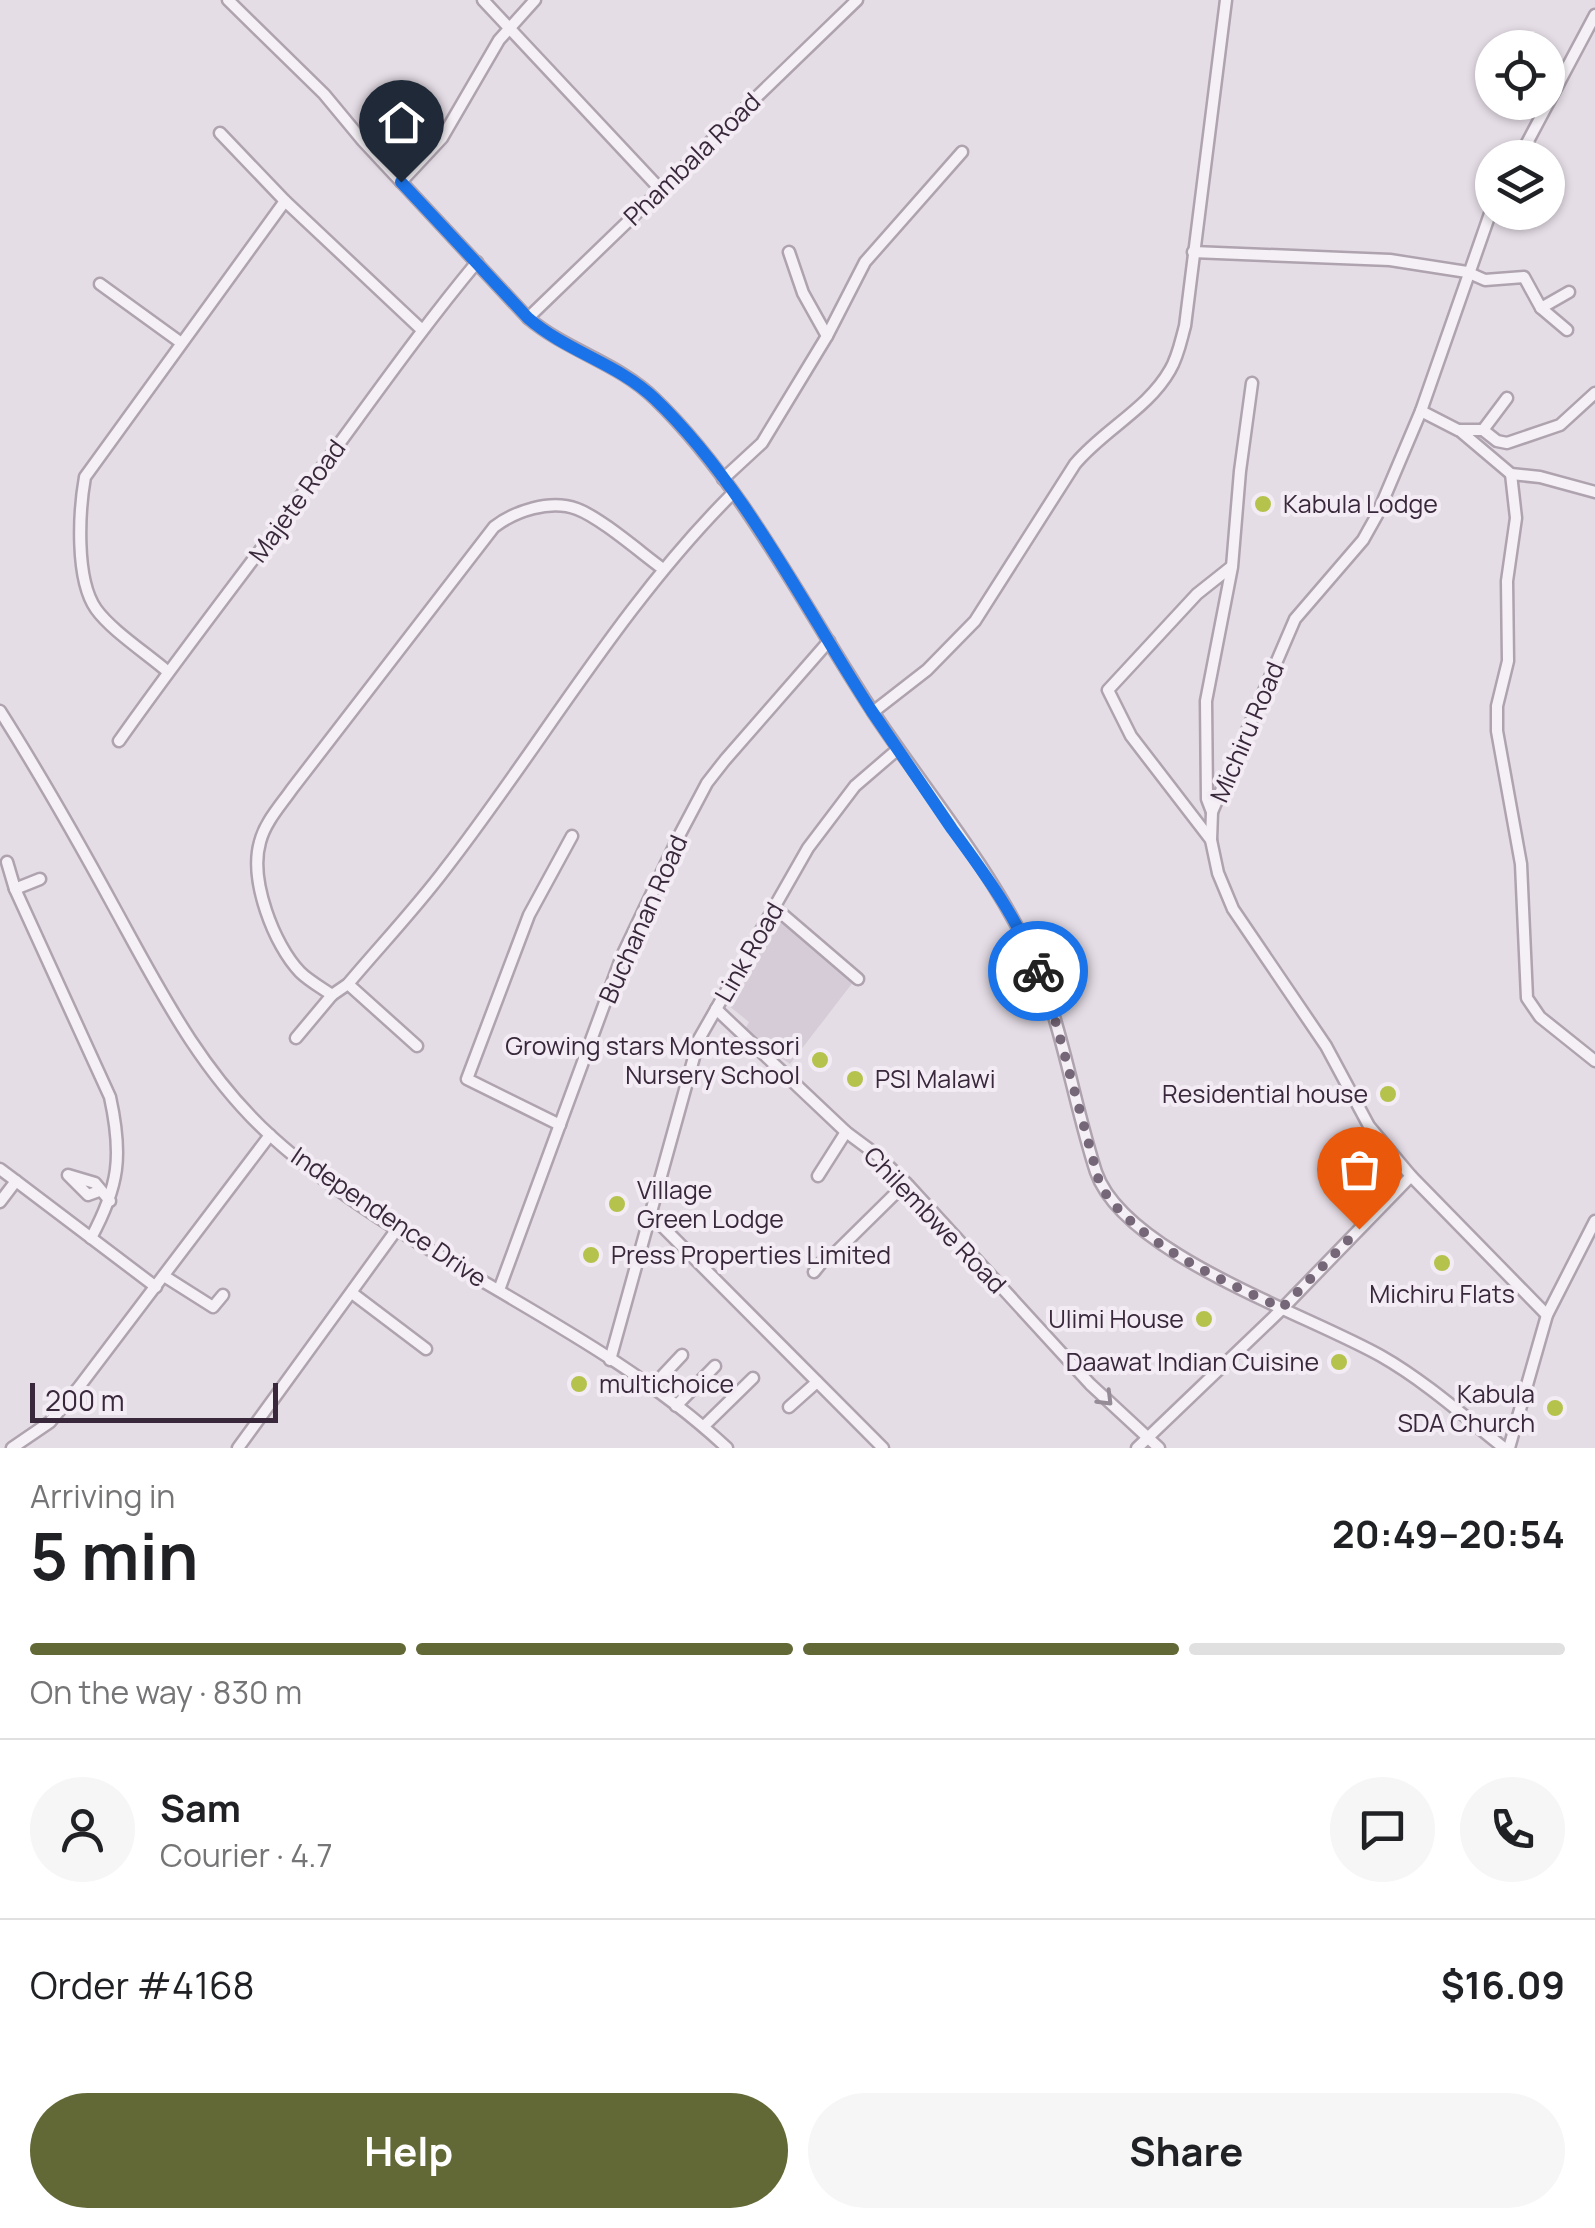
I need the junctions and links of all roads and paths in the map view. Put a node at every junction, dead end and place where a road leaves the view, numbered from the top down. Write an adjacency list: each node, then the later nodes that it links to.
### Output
1 (484, 0): 7 (street)
2 (535, 0): 7 (street)
3 (858, 0): 12 (street, Phambala Road)
4 (1226, 0): 16 (street)
5 (236, 2): 11 (street)
6 (1595, 15): 9 (street)
7 (508, 28): 11 (street); 12 (street)
8 (220, 133): 13 (street)
9 (1529, 140)
10 (962, 152): 25 (street)
11 (401, 182): 17 (street)
12 (661, 190): 22 (street, Phambala Road)
13 (284, 201): 23 (street); 26 (street)
14 (1483, 230): 18 (street, Michiru Road)
15 (789, 252): 25 (street)
16 (1193, 252): 18 (street); 42 (street)
17 (478, 262): 22 (street); 23 (street, Majete Road)
18 (1467, 272): 21 (street); 30 (street, Michiru Road)
19 (100, 284): 26 (street)
20 (1569, 292): 21 (street)
21 (1540, 308): 24 (street)
22 (528, 318): 34 (street)
23 (421, 329): 40 (street, Majete Road)
24 (1567, 330)
25 (827, 336): 34 (street)
26 (180, 342): 40 (street)
27 (1252, 383): 37 (street)
28 (1595, 393): 32 (street)
29 (1507, 398): 32 (street)
30 (1421, 410): 31 (street); 45 (street, Michiru Road)
31 (1458, 430): 32 (street); 33 (street)
32 (1483, 430)
33 (1511, 474): 35 (street); 58 (street)
34 (723, 479): 36 (street)
35 (1595, 492)
36 (732, 494): 38 (street); 39 (street)
37 (1232, 567): 45 (street); 47 (street)
38 (664, 569): 53 (street); 54 (street)
39 (829, 642): 42 (street); 59 (street, Buchanan Road)
40 (168, 671): 43 (street, Majete Road)
41 (0, 711): 61 (street, Independence Drive)
42 (873, 712): 44 (street)
43 (119, 741)
44 (898, 750): 51 (street, Link Road); 80 (street)
45 (1212, 812): 47 (street, Michiru Road)
46 (572, 836): 59 (street)
47 (1211, 840): 64 (street, Michiru Road)
48 (7, 862): 50 (street)
49 (40, 879): 50 (street)
50 (15, 889): 69 (street)
51 (774, 907): 52 (street); 55 (street, Link Road)
52 (858, 979)
53 (348, 984): 54 (street); 57 (street)
54 (332, 995): 56 (street)
55 (716, 1009): 60 (street, Chilembwe Road); 70 (street, Link Road)
56 (296, 1038)
57 (417, 1046)
58 (1595, 1061)
59 (560, 1125): 77 (street, Buchanan Road)
60 (846, 1132): 63 (street); 66 (street, Chilembwe Road)
61 (270, 1135): 72 (street, Independence Drive); 75 (street)
62 (0, 1169): 65 (street)
63 (818, 1176)
64 (1411, 1176): 80 (street); 81 (street, Michiru Road)
65 (16, 1181): 68 (street); 73 (street)
66 (906, 1183): 74 (street); 92 (street, Chilembwe Road, one-way to 92)
67 (99, 1191): 69 (street)
68 (0, 1202)
69 (110, 1202): 73 (street)
70 (651, 1215): 84 (street, Link Road); 87 (street)
71 (1595, 1221): 81 (street)
72 (398, 1229): 77 (street, Independence Drive); 78 (street)
73 (90, 1238): 76 (street)
74 (814, 1272)
75 (164, 1276): 76 (street); 79 (street)
76 (156, 1287): 93 (street)
77 (499, 1290): 84 (street, Independence Drive)
78 (352, 1293): 82 (street); 94 (street)
79 (224, 1295)
80 (1282, 1308): 92 (street); 99 (street)
81 (1548, 1315): 99 (street)
82 (426, 1349)
83 (682, 1355): 88 (street)
84 (610, 1360): 88 (street, Independence Drive)
85 (715, 1366): 89 (street)
86 (753, 1378): 91 (street)
87 (816, 1382): 90 (street); 96 (street)
88 (650, 1388): 89 (street, Independence Drive)
89 (676, 1406): 91 (street, Independence Drive)
90 (789, 1408)
91 (704, 1426): 95 (street, Independence Drive)
92 (1148, 1437): 97 (street); 98 (street, Chilembwe Road)
93 (12, 1448)
94 (238, 1448)
95 (726, 1448)
96 (883, 1448)
97 (1137, 1448)
98 (1159, 1448)
99 (1507, 1448)

